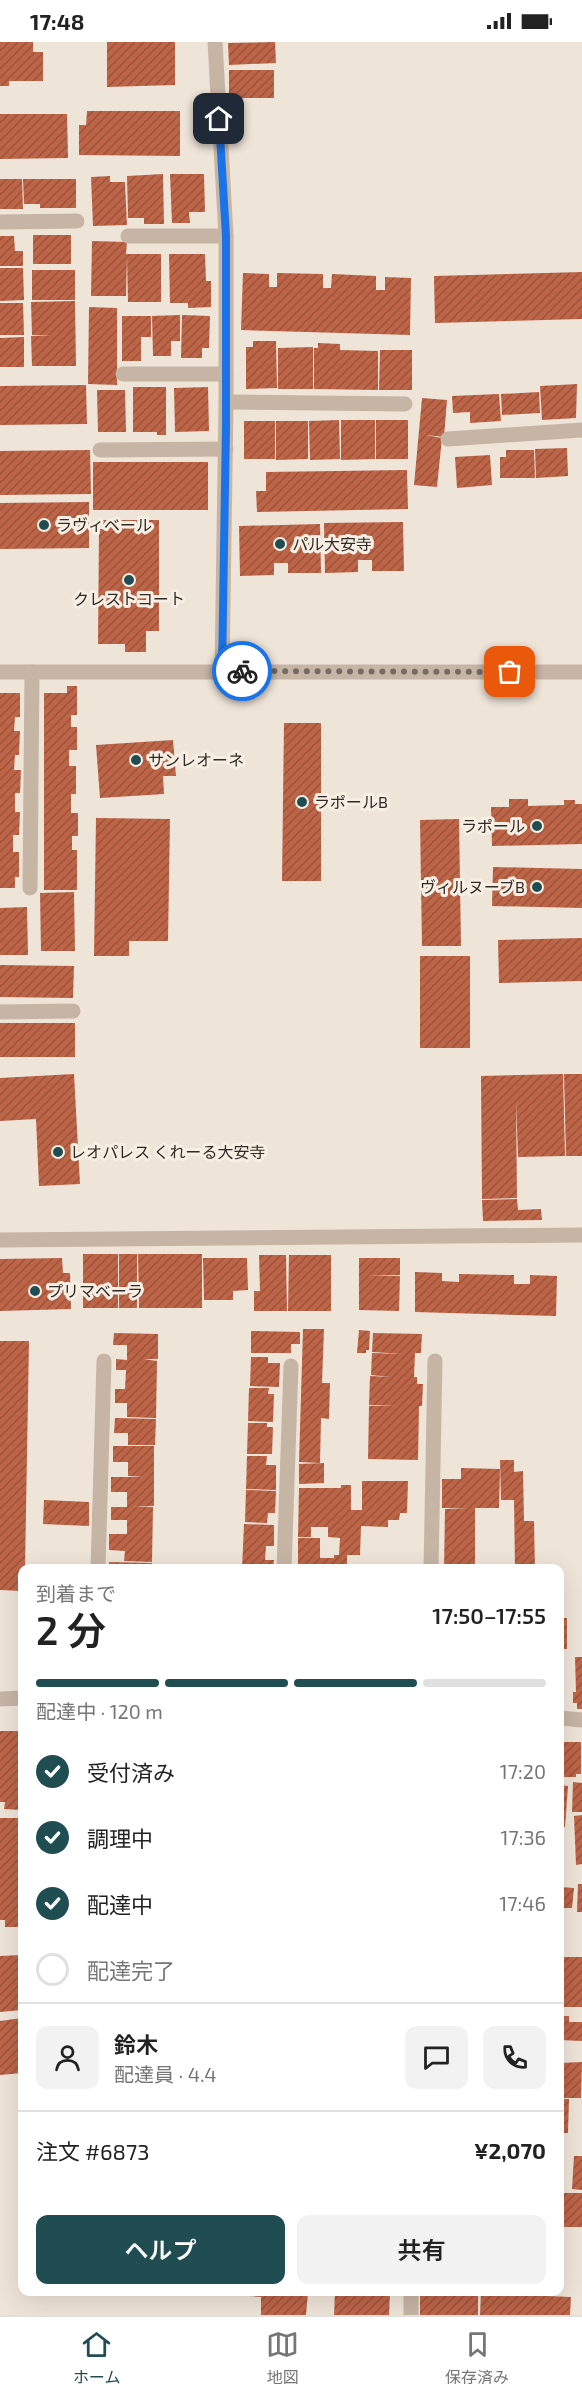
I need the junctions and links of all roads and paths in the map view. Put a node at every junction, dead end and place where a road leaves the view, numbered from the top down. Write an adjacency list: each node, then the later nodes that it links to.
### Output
1 (215, 42): 5 (street)
2 (77, 221): 3 (street)
3 (0, 222)
4 (128, 236): 5 (street)
5 (226, 236): 7 (street)
6 (123, 374): 7 (street)
7 (226, 374): 8 (street)
8 (226, 402): 9 (street); 12 (street)
9 (405, 404)
10 (582, 429): 11 (street)
11 (448, 439)
12 (226, 449): 13 (street); 14 (street)
13 (100, 450)
14 (222, 671): 16 (street); 17 (street)
15 (0, 672): 16 (street)
16 (32, 672): 18 (street)
17 (582, 672)
18 (30, 888)
19 (73, 1011): 20 (street)
20 (0, 1012)
21 (582, 1235): 22 (street)
22 (0, 1240)
23 (104, 1360): 26 (street)
24 (435, 1360): 28 (street)
25 (291, 1366): 27 (street)
26 (98, 1564)
27 (284, 1564)
28 (432, 1564)
29 (0, 1698): 30 (street)
30 (18, 1698)
31 (564, 1718): 32 (street)
32 (582, 1720)
33 (411, 2296): 34 (street)
34 (411, 2315)

